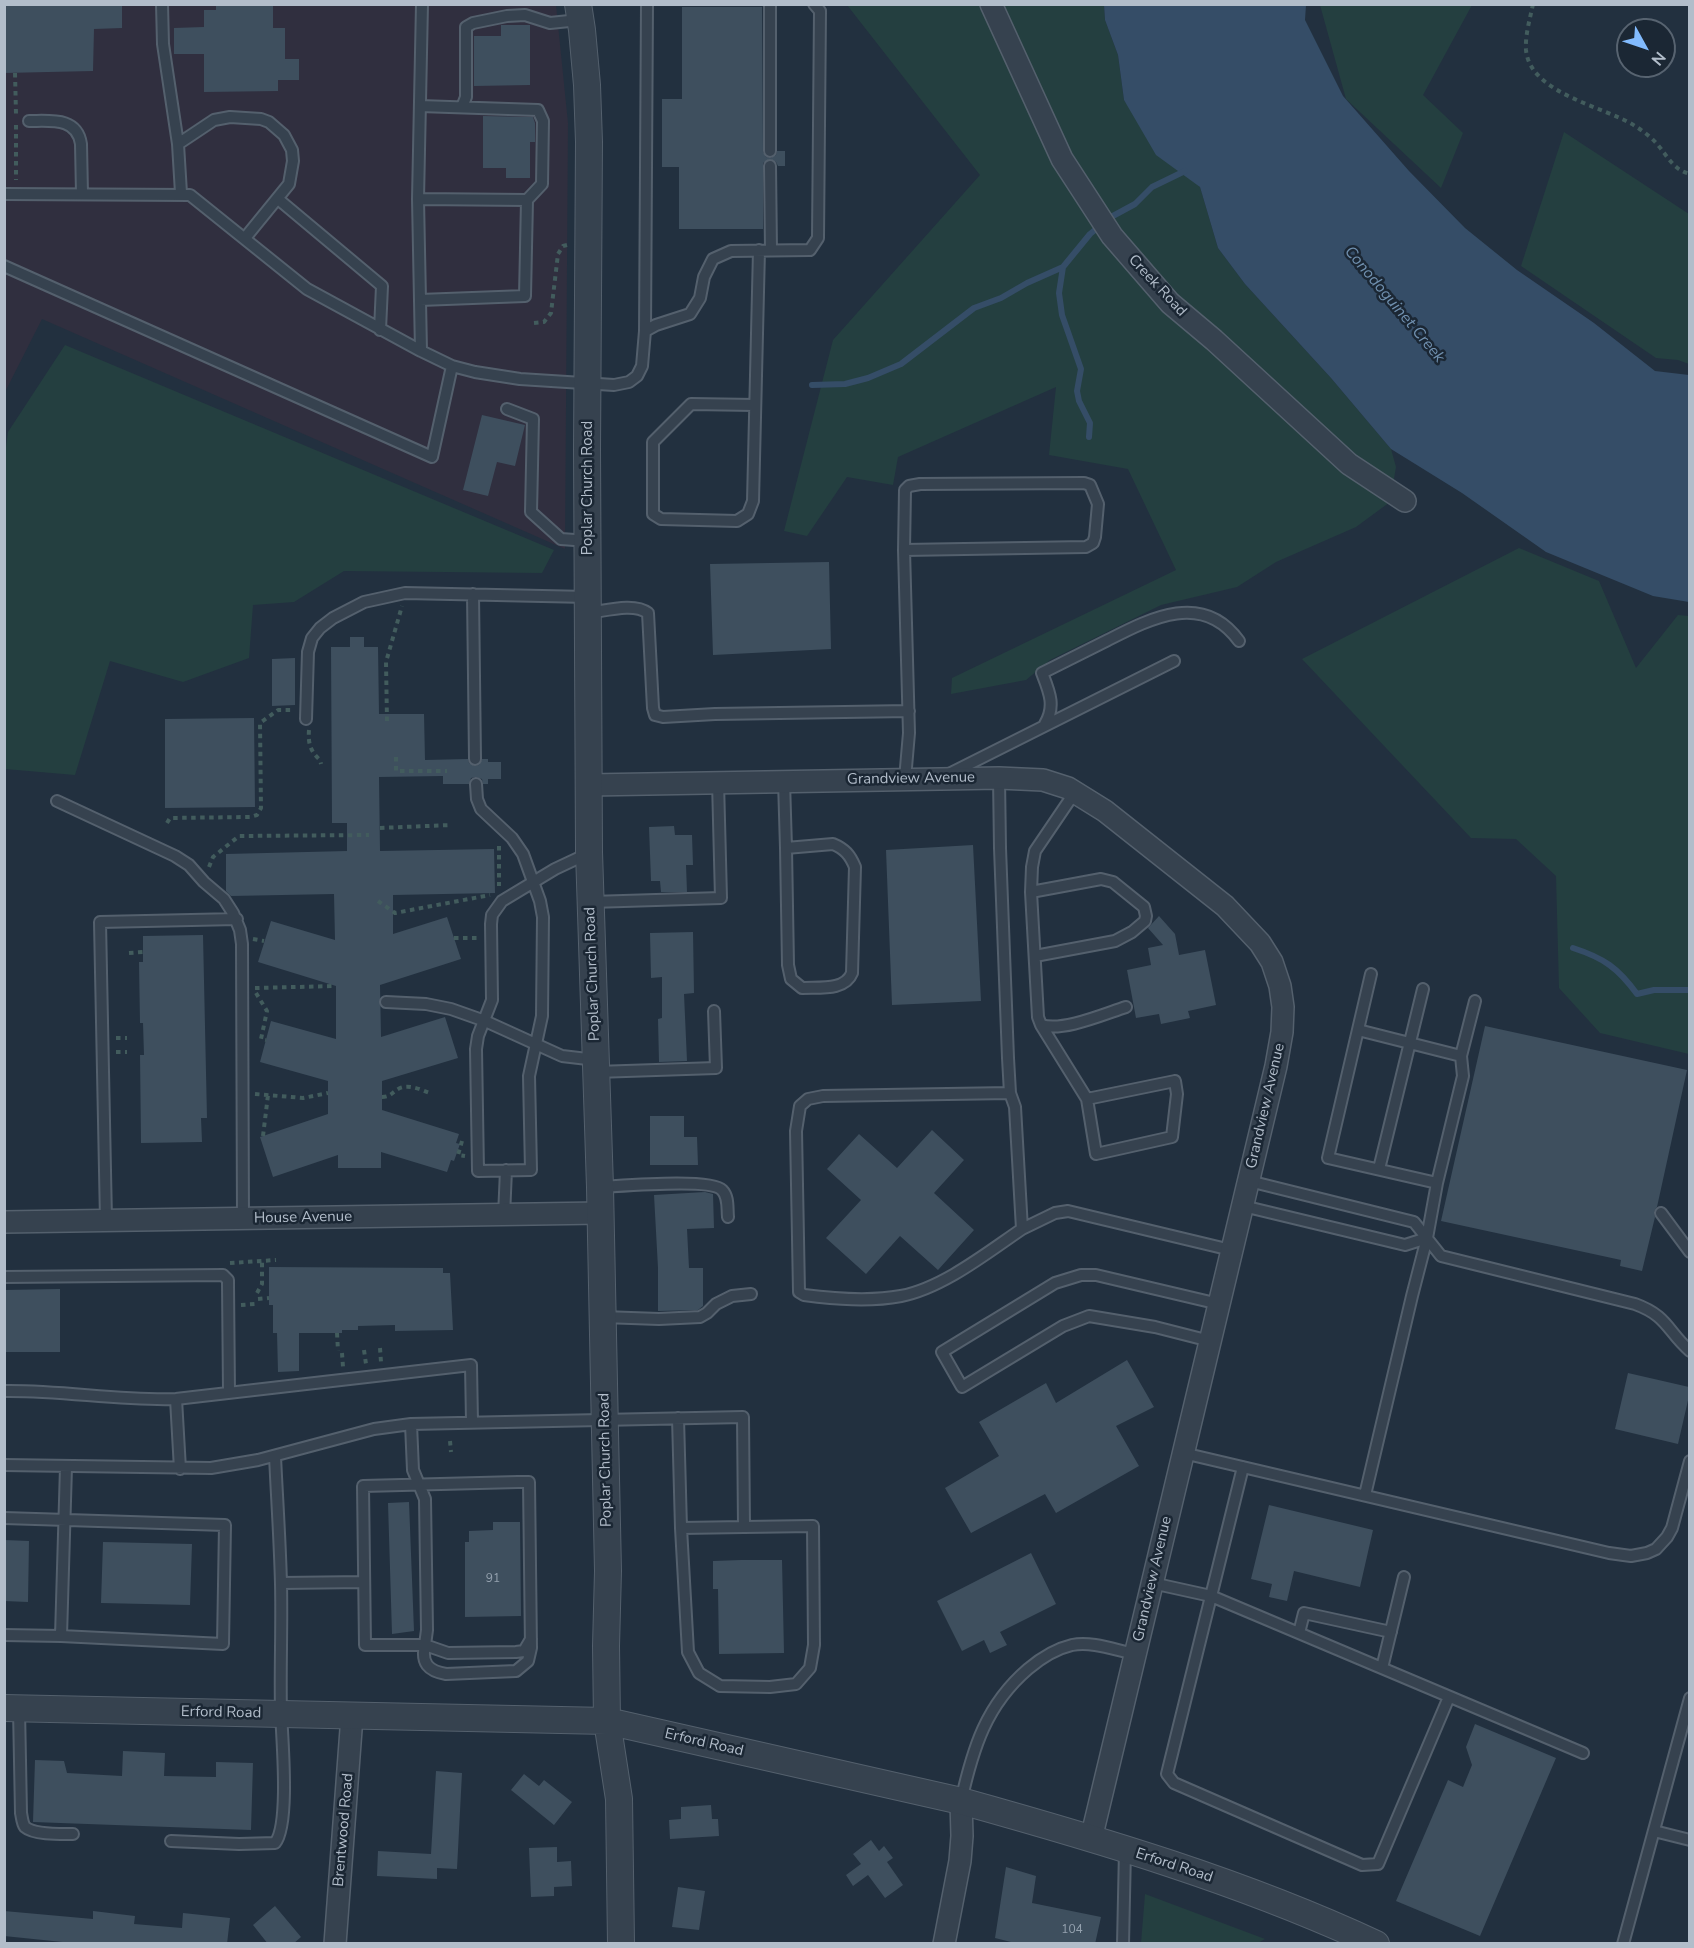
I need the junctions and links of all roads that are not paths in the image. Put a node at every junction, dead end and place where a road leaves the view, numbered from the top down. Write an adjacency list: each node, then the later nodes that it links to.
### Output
1 (162, 4): 11 (lane)
2 (422, 4): 8 (lane)
3 (647, 4): 26 (lane)
4 (770, 4): 12 (lane)
5 (814, 4): 22 (lane)
6 (991, 4): 32 (street, Creek Road)
7 (579, 12): 9 (lane); 29 (street, Poplar Church Road)
8 (420, 106): 9 (lane); 17 (lane)
9 (462, 107): 19 (lane)
10 (29, 121): 16 (lane)
11 (178, 144): 14 (lane); 18 (lane)
12 (770, 151)
13 (770, 166): 22 (lane)
14 (181, 193): 16 (lane); 20 (lane)
15 (4, 194): 16 (lane)
16 (82, 194)
17 (418, 199): 19 (lane); 24 (lane)
18 (278, 200): 20 (lane); 25 (lane)
19 (527, 200): 24 (lane)
20 (245, 238): 25 (lane)
21 (759, 250): 22 (lane); 26 (lane); 30 (lane)
22 (771, 250)
23 (4, 266): 28 (lane)
24 (420, 300): 27 (lane)
25 (380, 330): 27 (lane)
26 (645, 331): 29 (lane)
27 (421, 351): 28 (lane)
28 (452, 366): 29 (lane)
29 (588, 383): 33 (street, Poplar Church Road)
30 (755, 405): 30 (lane)
31 (507, 409): 33 (lane)
32 (1405, 501)
33 (588, 541): 36 (street, Poplar Church Road)
34 (904, 550): 34 (lane); 39 (lane)
35 (473, 594): 36 (lane); 41 (lane); 42 (lane)
36 (588, 605): 39 (lane); 49 (street, Poplar Church Road)
37 (1239, 641): 40 (lane)
38 (1173, 661): 40 (lane)
39 (909, 711): 45 (lane)
40 (1045, 724): 43 (lane)
41 (307, 725)
42 (475, 759)
43 (941, 778): 44 (street, Grandview Avenue); 45 (street, Grandview Avenue)
44 (999, 778): 50 (street, Grandview Avenue); 72 (lane)
45 (905, 779): 46 (street, Grandview Avenue)
46 (784, 781): 47 (street, Grandview Avenue); 52 (lane)
47 (718, 782): 49 (street, Grandview Avenue); 56 (lane)
48 (476, 784): 54 (lane)
49 (589, 785): 53 (street, Poplar Church Road)
50 (1075, 792): 55 (lane); 76 (street, Grandview Avenue)
51 (57, 801): 57 (lane)
52 (786, 848): 52 (lane)
53 (589, 852): 54 (lane); 56 (street, Poplar Church Road)
54 (534, 883): 65 (lane); 69 (lane)
55 (1031, 892): 58 (lane); 58 (lane)
56 (591, 902): 71 (street, Poplar Church Road)
57 (237, 919): 84 (lane); 85 (lane)
58 (1035, 956): 66 (lane)
59 (1371, 974): 67 (lane)
60 (1423, 989): 68 (lane)
61 (1475, 1001): 70 (lane)
62 (386, 1002): 65 (lane)
63 (1126, 1007): 66 (lane)
64 (714, 1011): 71 (lane)
65 (485, 1021): 69 (lane); 75 (lane)
66 (1041, 1025): 73 (lane)
67 (1358, 1030): 68 (lane); 74 (lane)
68 (1410, 1043): 70 (lane); 74 (lane)
69 (536, 1045): 71 (lane); 75 (lane)
70 (1461, 1056): 77 (lane)
71 (596, 1066): 78 (street, Poplar Church Road)
72 (1010, 1093): 87 (lane); 87 (lane)
73 (1087, 1099): 73 (lane)
74 (1379, 1169): 77 (lane)
75 (506, 1170): 82 (lane)
76 (1249, 1181): 79 (street, Grandview Avenue); 88 (lane)
77 (1437, 1183): 88 (lane)
78 (600, 1187): 80 (street, Poplar Church Road); 83 (lane)
79 (1243, 1206): 88 (lane); 89 (street, Grandview Avenue)
80 (601, 1213): 82 (street, House Avenue); 94 (street, Poplar Church Road)
81 (1661, 1213): 90 (lane)
82 (504, 1216): 84 (street, House Avenue)
83 (728, 1217)
84 (243, 1219): 85 (street, House Avenue)
85 (106, 1220): 86 (street, House Avenue)
86 (4, 1222)
87 (1022, 1229): 89 (lane)
88 (1427, 1238): 96 (lane); 112 (lane)
89 (1231, 1250): 93 (street, Grandview Avenue)
90 (1689, 1252)
91 (4, 1276): 98 (lane)
92 (751, 1294): 94 (lane)
93 (1219, 1304): 95 (street, Grandview Avenue); 95 (lane)
94 (603, 1317): 101 (street, Poplar Church Road)
95 (1210, 1341): 104 (street, Grandview Avenue)
96 (1689, 1351)
97 (4, 1391): 99 (lane)
98 (229, 1392): 99 (lane); 102 (lane)
99 (176, 1399): 110 (lane)
100 (678, 1419): 101 (lane); 115 (lane); 116 (lane)
101 (605, 1420): 102 (lane); 135 (street, Poplar Church Road)
102 (472, 1422): 103 (lane)
103 (411, 1424): 105 (lane); 111 (lane)
104 (1183, 1454): 109 (lane); 120 (street, Grandview Avenue)
105 (275, 1456): 110 (lane); 119 (lane)
106 (1689, 1461): 112 (lane)
107 (4, 1465): 108 (lane)
108 (66, 1467): 110 (lane); 114 (lane)
109 (1243, 1467): 112 (lane); 121 (lane)
110 (180, 1469)
111 (418, 1485): 118 (lane); 126 (lane); 127 (lane)
112 (1365, 1495)
113 (4, 1518): 114 (lane)
114 (64, 1520): 125 (lane); 125 (lane)
115 (744, 1527): 116 (lane); 116 (lane)
116 (681, 1528)
117 (1404, 1577): 122 (lane)
118 (364, 1582): 119 (lane); 127 (lane)
119 (281, 1583): 133 (lane)
120 (1152, 1583): 121 (lane); 128 (street, Grandview Avenue)
121 (1211, 1596): 123 (lane); 130 (lane)
122 (1391, 1632): 123 (lane); 129 (lane)
123 (1299, 1633): 129 (lane)
124 (4, 1635): 125 (lane)
125 (61, 1636)
126 (531, 1638): 127 (lane); 127 (lane)
127 (425, 1645)
128 (1135, 1654): 137 (lane); 140 (street, Grandview Avenue)
129 (1382, 1668): 130 (lane)
130 (1449, 1697): 136 (lane)
131 (1689, 1698): 138 (lane)
132 (12, 1708): 133 (street, Erford Road); 139 (lane)
133 (281, 1713): 134 (street, Erford Road); 142 (lane)
134 (352, 1716): 135 (street, Erford Road); 144 (street, Brentwood Road)
135 (607, 1721): 137 (street, Erford Road); 145 (street, Poplar Church Road)
136 (1583, 1753)
137 (960, 1801): 140 (street, Erford Road); 146 (street)
138 (1654, 1831): 141 (lane); 149 (lane)
139 (73, 1834)
140 (1091, 1839): 143 (street, Erford Road)
141 (1689, 1840)
142 (171, 1841)
143 (1125, 1850): 147 (lane); 148 (street, Erford Road)
144 (335, 1944)
145 (621, 1944)
146 (945, 1944)
147 (1124, 1944)
148 (1376, 1944)
149 (1623, 1944)

